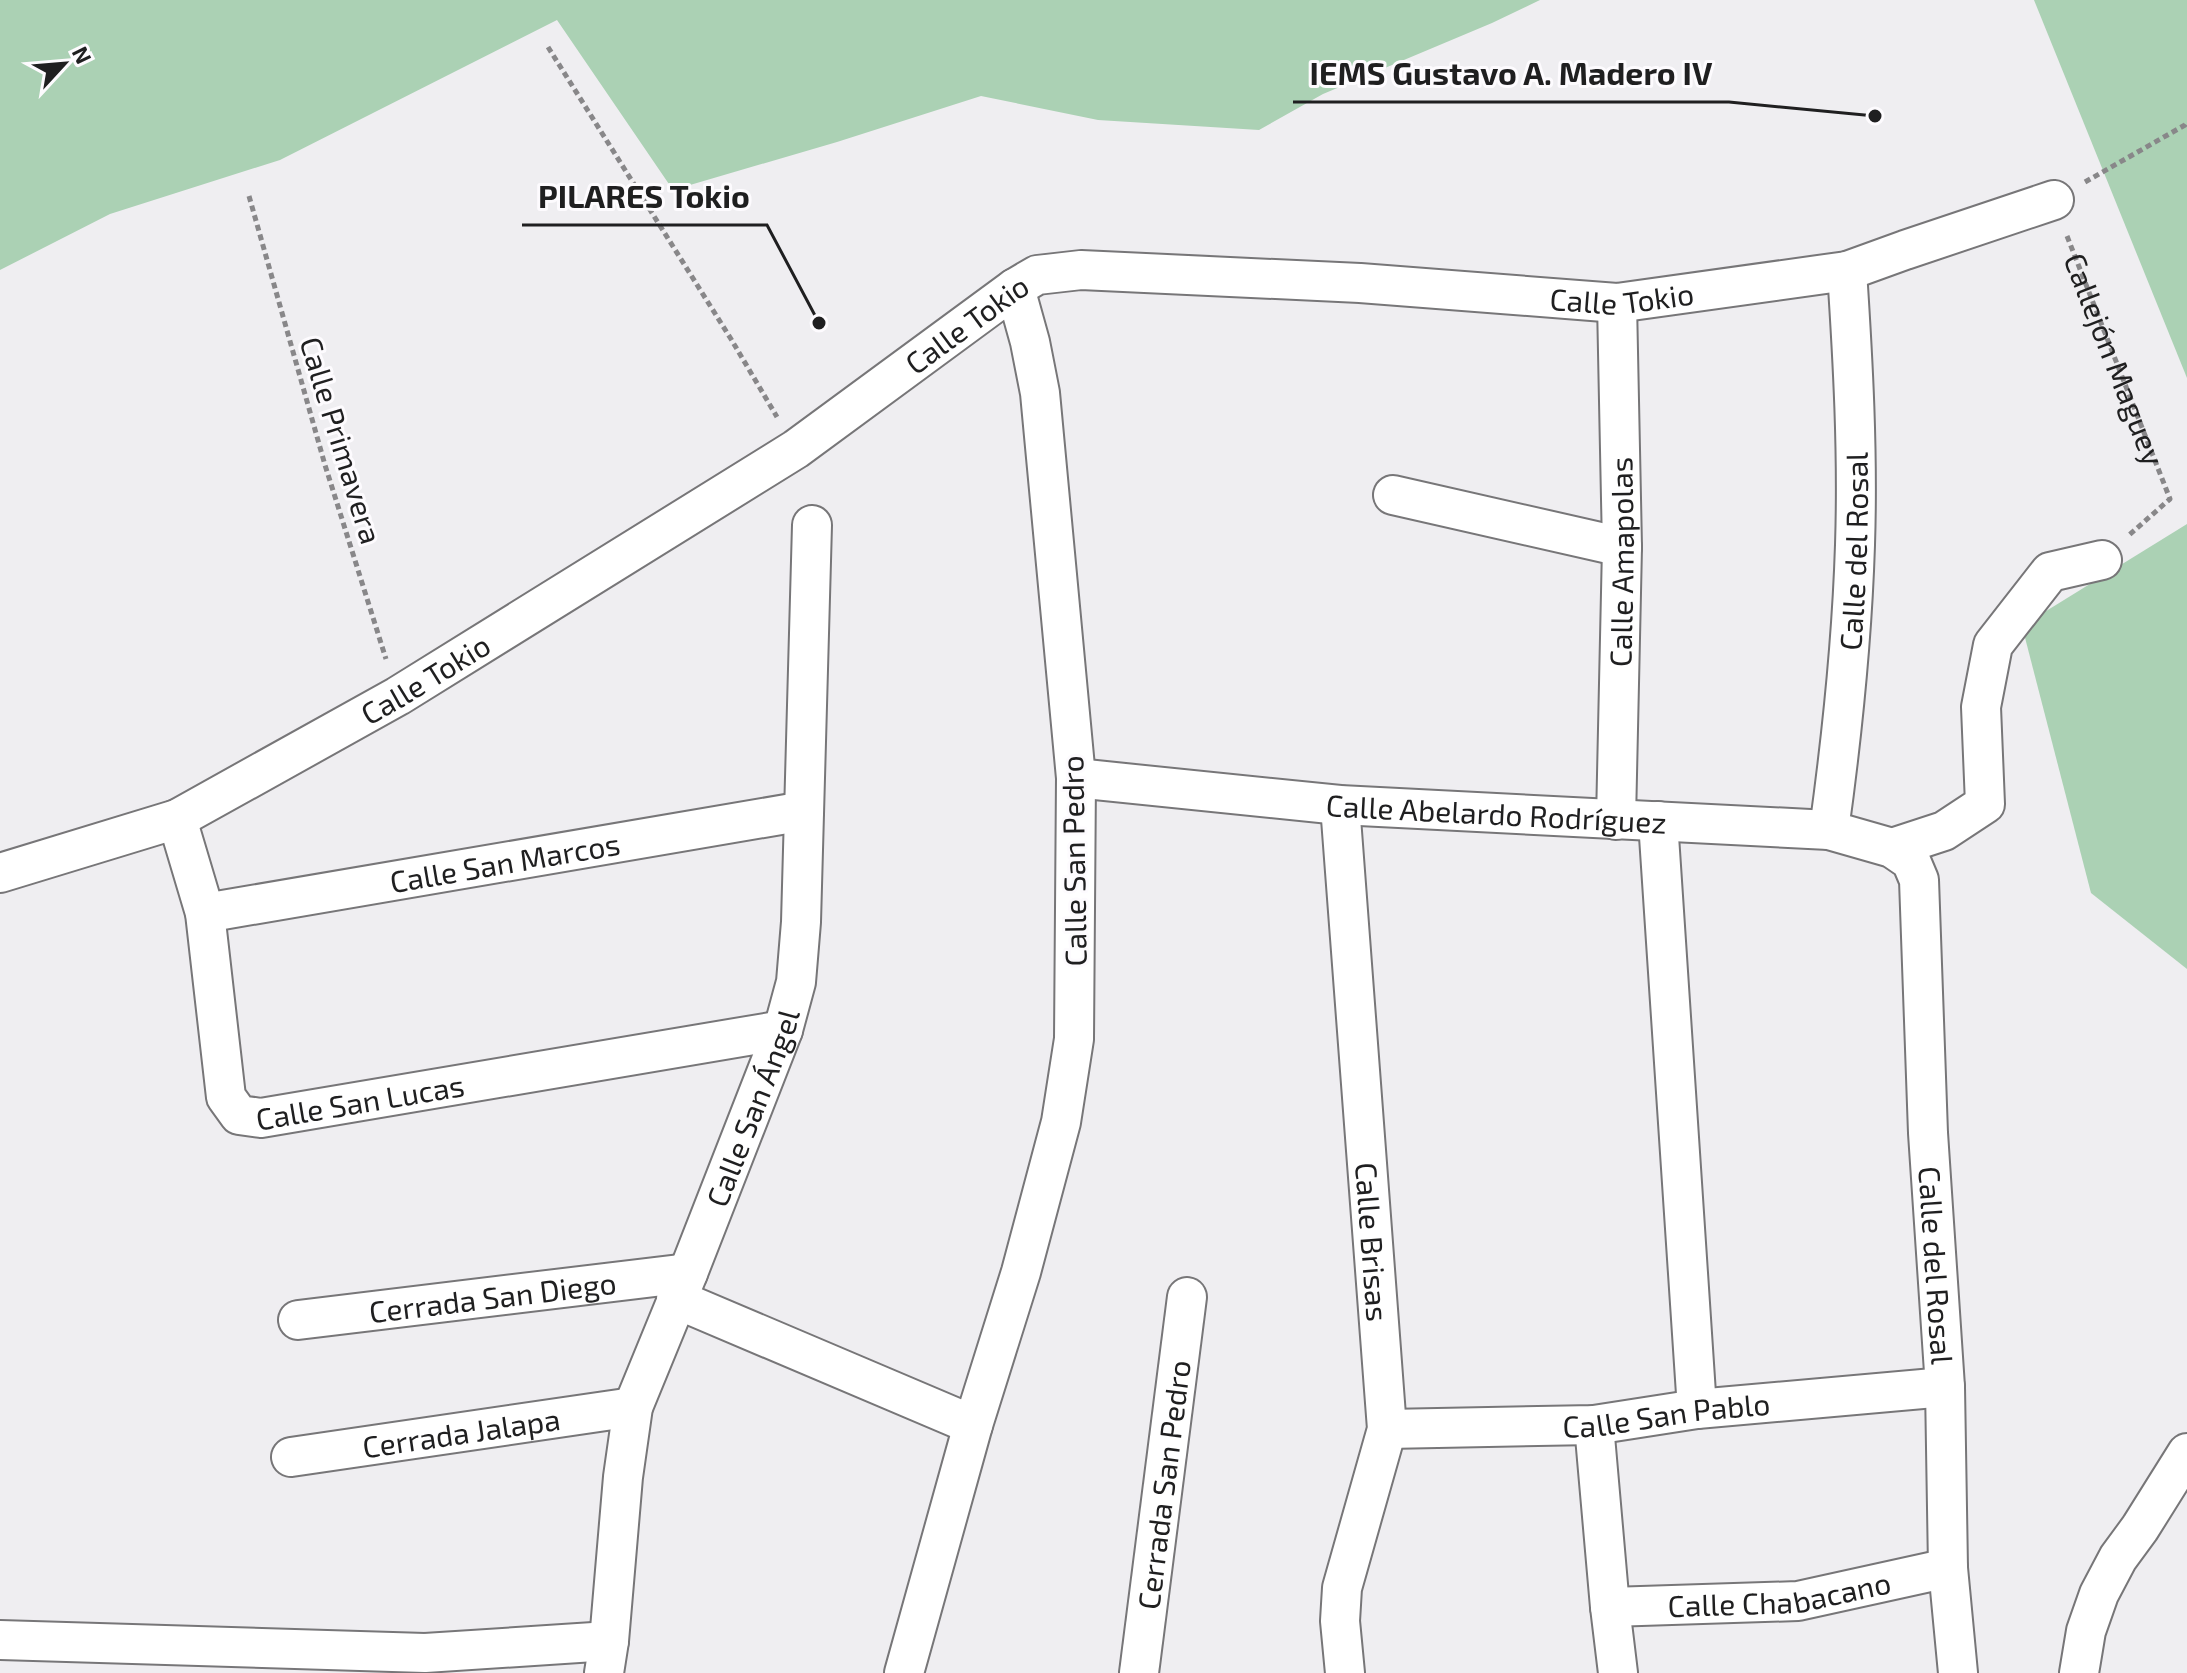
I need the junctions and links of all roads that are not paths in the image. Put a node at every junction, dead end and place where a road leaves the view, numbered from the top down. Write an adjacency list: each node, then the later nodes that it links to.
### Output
1 (2054, 200): 2 (street, Calle Tokio)
2 (1847, 271): 4 (street, Calle Tokio); 15 (street, Calle del Rosal)
3 (1015, 288): 4 (street, Calle Tokio); 9 (street, Calle San Pedro); 12 (street, Calle Tokio)
4 (1617, 303): 7 (street, Calle Amapolas)
5 (1393, 495): 7 (street)
6 (812, 525): 11 (street, Calle San Ángel)
7 (1622, 547): 13 (street, Calle Amapolas)
8 (2102, 560): 16 (street)
9 (1076, 778): 10 (street, Calle Abelardo Rodríguez); 26 (street, Calle San Pedro)
10 (1340, 805): 13 (street, Calle Abelardo Rodríguez); 28 (street, Calle Brisas)
11 (804, 811): 18 (street, Calle San Marcos); 19 (street, Calle San Ángel)
12 (177, 819): 17 (street, Calle Tokio); 18 (street, Calle San Lucas)
13 (1616, 820): 14 (street, Calle Abelardo Rodríguez)
14 (1658, 821): 15 (street, Calle Abelardo Rodríguez); 25 (street)
15 (1829, 830): 16 (street, Calle Abelardo Rodríguez)
16 (1901, 854): 23 (street, Calle del Rosal)
17 (0, 873)
18 (205, 913): 19 (street, Calle San Lucas)
19 (783, 1030): 20 (street, Calle San Ángel)
20 (682, 1286): 22 (street, Cerrada San Diego); 24 (street, Calle San Ángel); 26 (street)
21 (1187, 1297): 36 (street, Cerrada San Pedro)
22 (298, 1320)
23 (1945, 1387): 25 (street, Calle San Pablo); 31 (street, Calle del Rosal)
24 (633, 1407): 30 (street, Cerrada Jalapa); 34 (street, Calle San Ángel)
25 (1697, 1409): 27 (street, Calle San Pablo)
26 (973, 1425): 35 (street, Calle San Pedro)
27 (1594, 1425): 28 (street, Calle San Pablo); 32 (street)
28 (1387, 1429): 37 (street, Calle Brisas)
29 (2187, 1453): 40 (street)
30 (291, 1457)
31 (1948, 1568): 32 (street, Calle Chabacano); 39 (street, Calle del Rosal)
32 (1610, 1607): 38 (street)
33 (0, 1640): 34 (street)
34 (607, 1657)
35 (904, 1673)
36 (1139, 1673)
37 (1345, 1673)
38 (1618, 1673)
39 (1958, 1673)
40 (2079, 1673)

